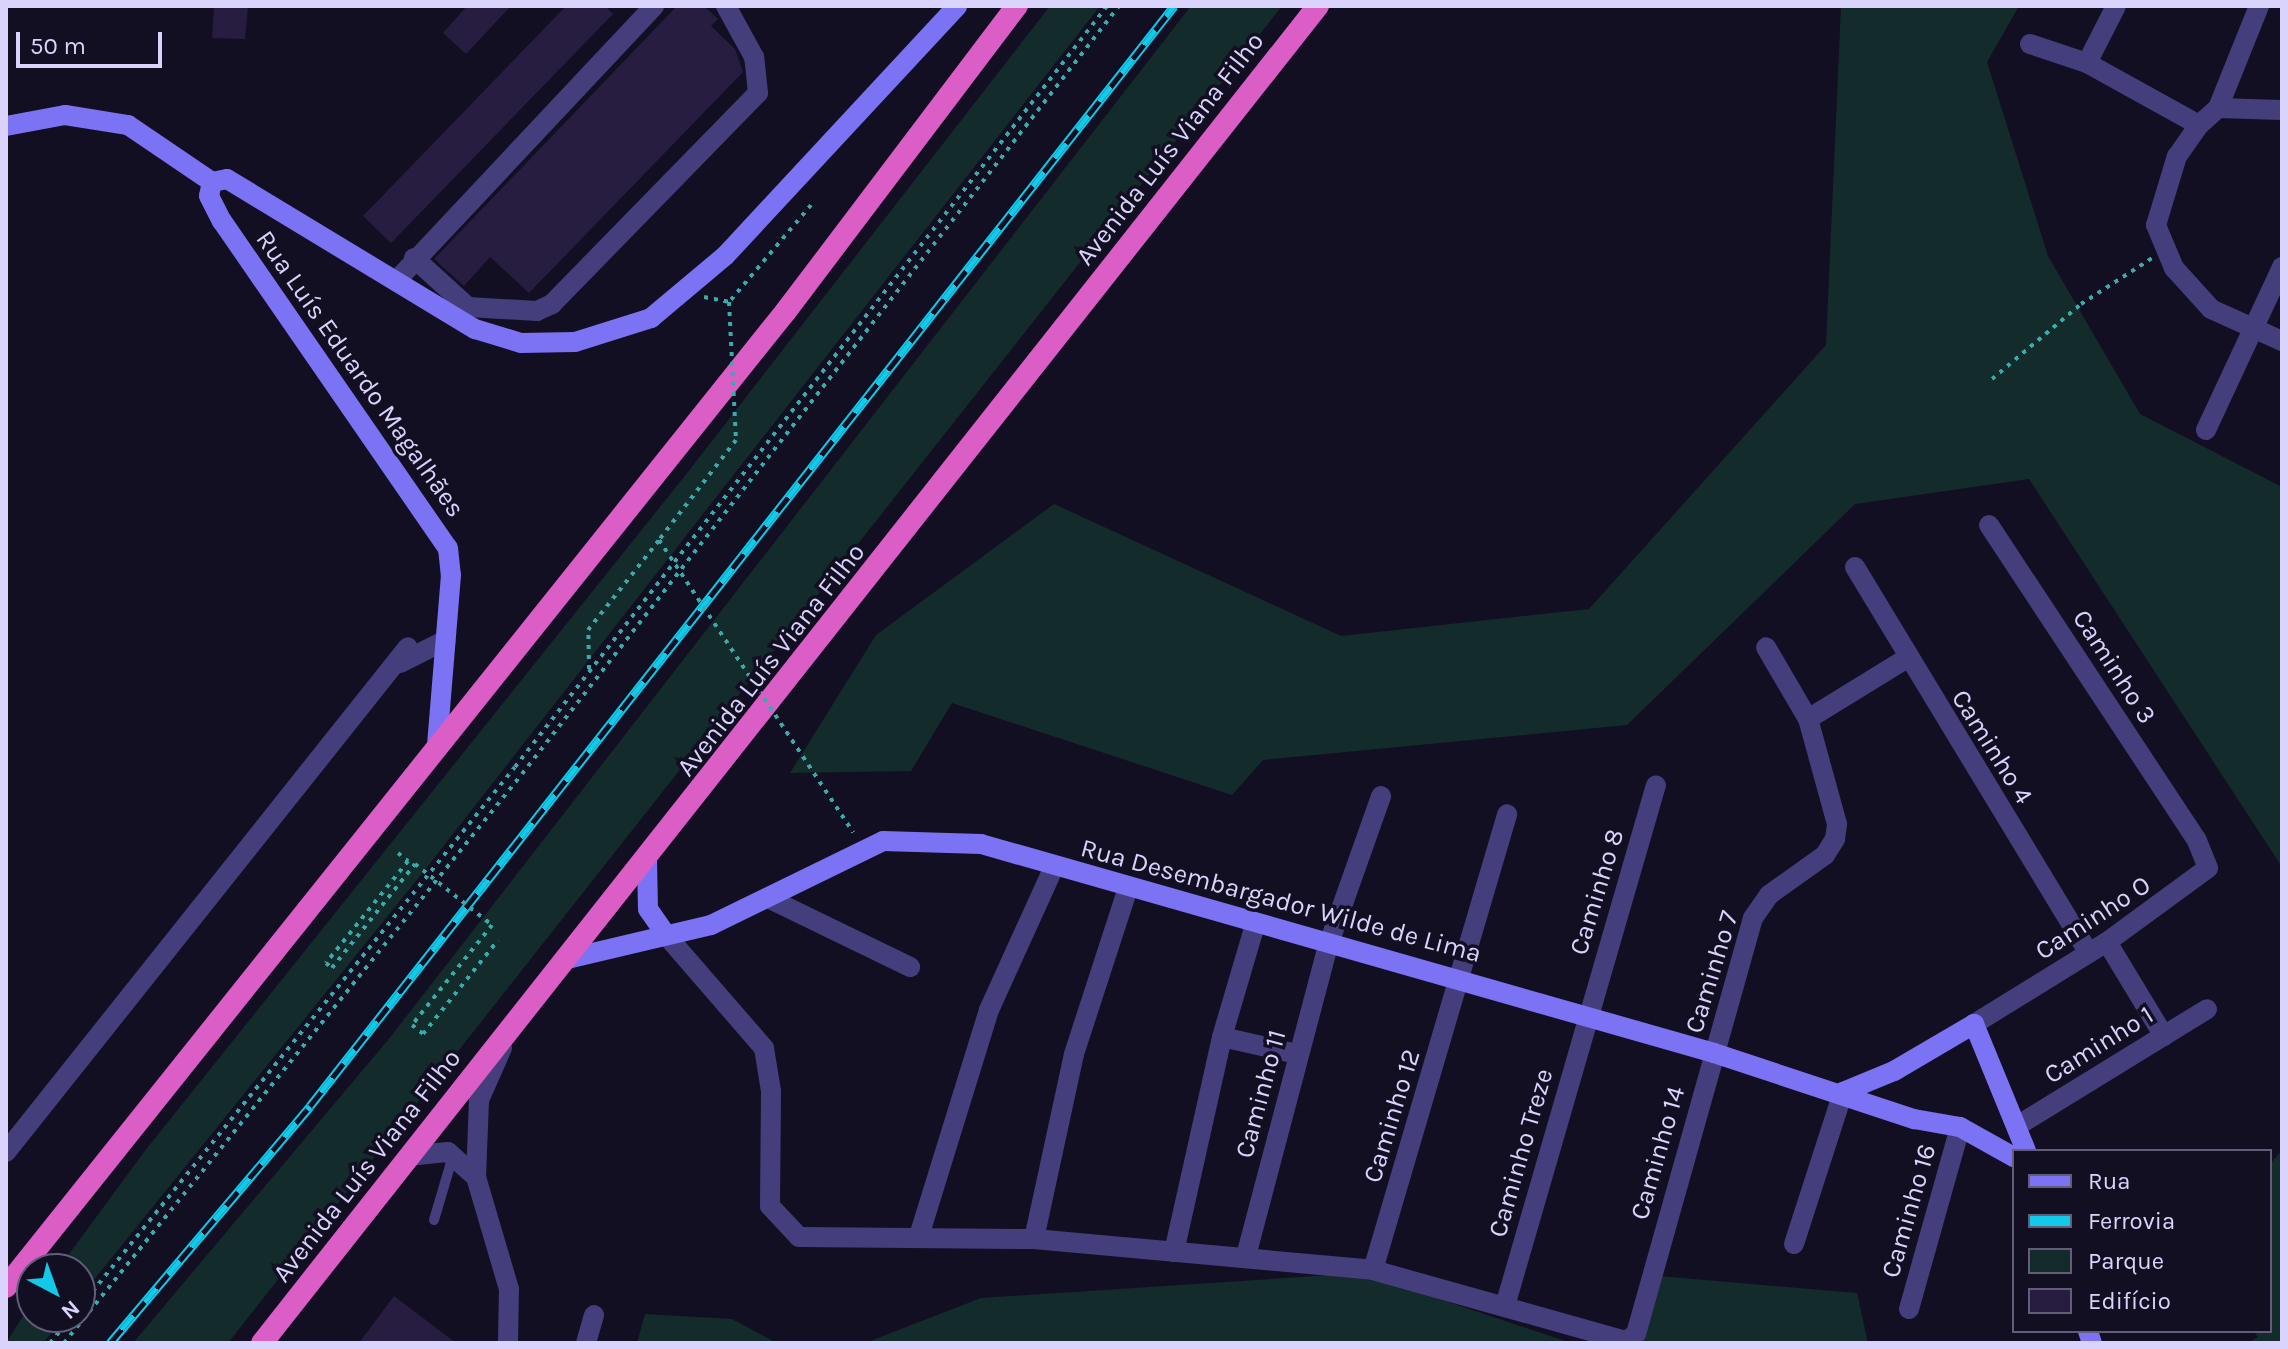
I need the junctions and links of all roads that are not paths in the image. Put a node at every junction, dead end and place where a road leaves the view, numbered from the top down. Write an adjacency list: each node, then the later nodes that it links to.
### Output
1 (654, 6): 15 (street)
2 (726, 6): 15 (street)
3 (957, 6): 17 (main road, Rua Luís Eduardo Magalhães)
4 (1017, 6): 27 (highway)
5 (1318, 6): 32 (highway, Avenida Luís Viana Filho)
6 (2116, 6): 9 (street)
7 (2259, 6): 10 (street)
8 (2030, 44): 9 (street)
9 (2087, 63): 12 (street)
10 (2218, 108): 11 (street); 12 (street)
11 (2282, 110)
12 (2199, 125): 18 (street)
13 (6, 126): 14 (main road, Rua Luís Eduardo Magalhães)
14 (212, 182): 17 (main road, Rua Luís Eduardo Magalhães); 23 (main road, Rua Luís Eduardo Magalhães)
15 (414, 258): 17 (street)
16 (2282, 267): 18 (street)
17 (396, 281)
18 (2257, 329): 19 (street); 20 (street)
19 (2282, 341)
20 (2206, 430)
21 (1989, 525): 31 (street, Caminho 3)
22 (1855, 567): 25 (street, Caminho 4)
23 (446, 640): 27 (main road, Rua Luís Eduardo Magalhães); 59 (street)
24 (1766, 647): 26 (street)
25 (1907, 658): 26 (street); 40 (street, Caminho 4)
26 (1808, 719): 50 (street, Caminho 7)
27 (437, 745): 71 (highway)
28 (1656, 785): 45 (street, Caminho 8)
29 (1381, 796): 39 (street, Caminho 11)
30 (1507, 814): 43 (street, Caminho 12)
31 (2196, 839): 38 (street, Caminho O)
32 (647, 861): 37 (main road); 41 (highway, Avenida Luís Viana Filho)
33 (1054, 867): 34 (main road, Rua Desembargador Wilde de Lima); 35 (main road, Rua Desembargador Wilde de Lima); 65 (street)
34 (1128, 888): 36 (main road, Rua Desembargador Wilde de Lima); 66 (street)
35 (768, 898): 37 (main road, Rua Desembargador Wilde de Lima); 42 (street)
36 (1255, 925): 39 (main road, Rua Desembargador Wilde de Lima); 49 (street)
37 (666, 935): 41 (main road, Rua Desembargador Wilde de Lima); 65 (street)
38 (2107, 942): 40 (street, Caminho O); 48 (street)
39 (1328, 946): 43 (main road, Rua Desembargador Wilde de Lima); 51 (street, Caminho 11)
40 (2088, 952): 47 (street, Caminho O)
41 (567, 959): 46 (highway, Avenida Luís Viana Filho)
42 (910, 967)
43 (1461, 976): 45 (main road, Rua Desembargador Wilde de Lima); 70 (street, Caminho 12)
44 (2207, 1009): 48 (street, Caminho 1)
45 (1587, 1014): 50 (main road, Rua Desembargador Wilde de Lima); 72 (street, Caminho Treze)
46 (515, 1023): 61 (highway, Avenida Luís Viana Filho); 63 (street)
47 (1974, 1024): 52 (main road); 55 (main road)
48 (2164, 1036): 55 (street, Caminho 1)
49 (1222, 1037): 51 (street); 68 (street)
50 (1714, 1053): 53 (main road, Rua Desembargador Wilde de Lima); 72 (street, Caminho 14)
51 (1297, 1054): 69 (street, Caminho 11)
52 (1894, 1071): 53 (main road); 54 (main road)
53 (1843, 1092): 54 (main road, Rua Desembargador Wilde de Lima); 67 (street)
54 (1905, 1116): 56 (main road, Rua Desembargador Wilde de Lima)
55 (2017, 1126): 57 (main road); 58 (main road)
56 (1960, 1127): 57 (main road, Rua Desembargador Wilde de Lima); 73 (street, Caminho 16)
57 (1987, 1137): 62 (main road, Rua Desembargador Wilde de Lima)
58 (2025, 1149)
59 (6, 1152)
60 (454, 1154): 61 (street); 63 (street); 64 (lane)
61 (409, 1156): 75 (highway, Avenida Luís Viana Filho)
62 (2012, 1156)
63 (476, 1177): 76 (street)
64 (434, 1220)
65 (919, 1236): 66 (street)
66 (1034, 1239): 68 (street)
67 (1794, 1244)
68 (1174, 1252): 69 (street)
69 (1246, 1256): 70 (street)
70 (1373, 1270): 72 (street)
71 (6, 1287)
72 (1505, 1306)
73 (1909, 1309)
74 (594, 1315): 77 (street)
75 (262, 1343)
76 (508, 1343)
77 (586, 1343)

